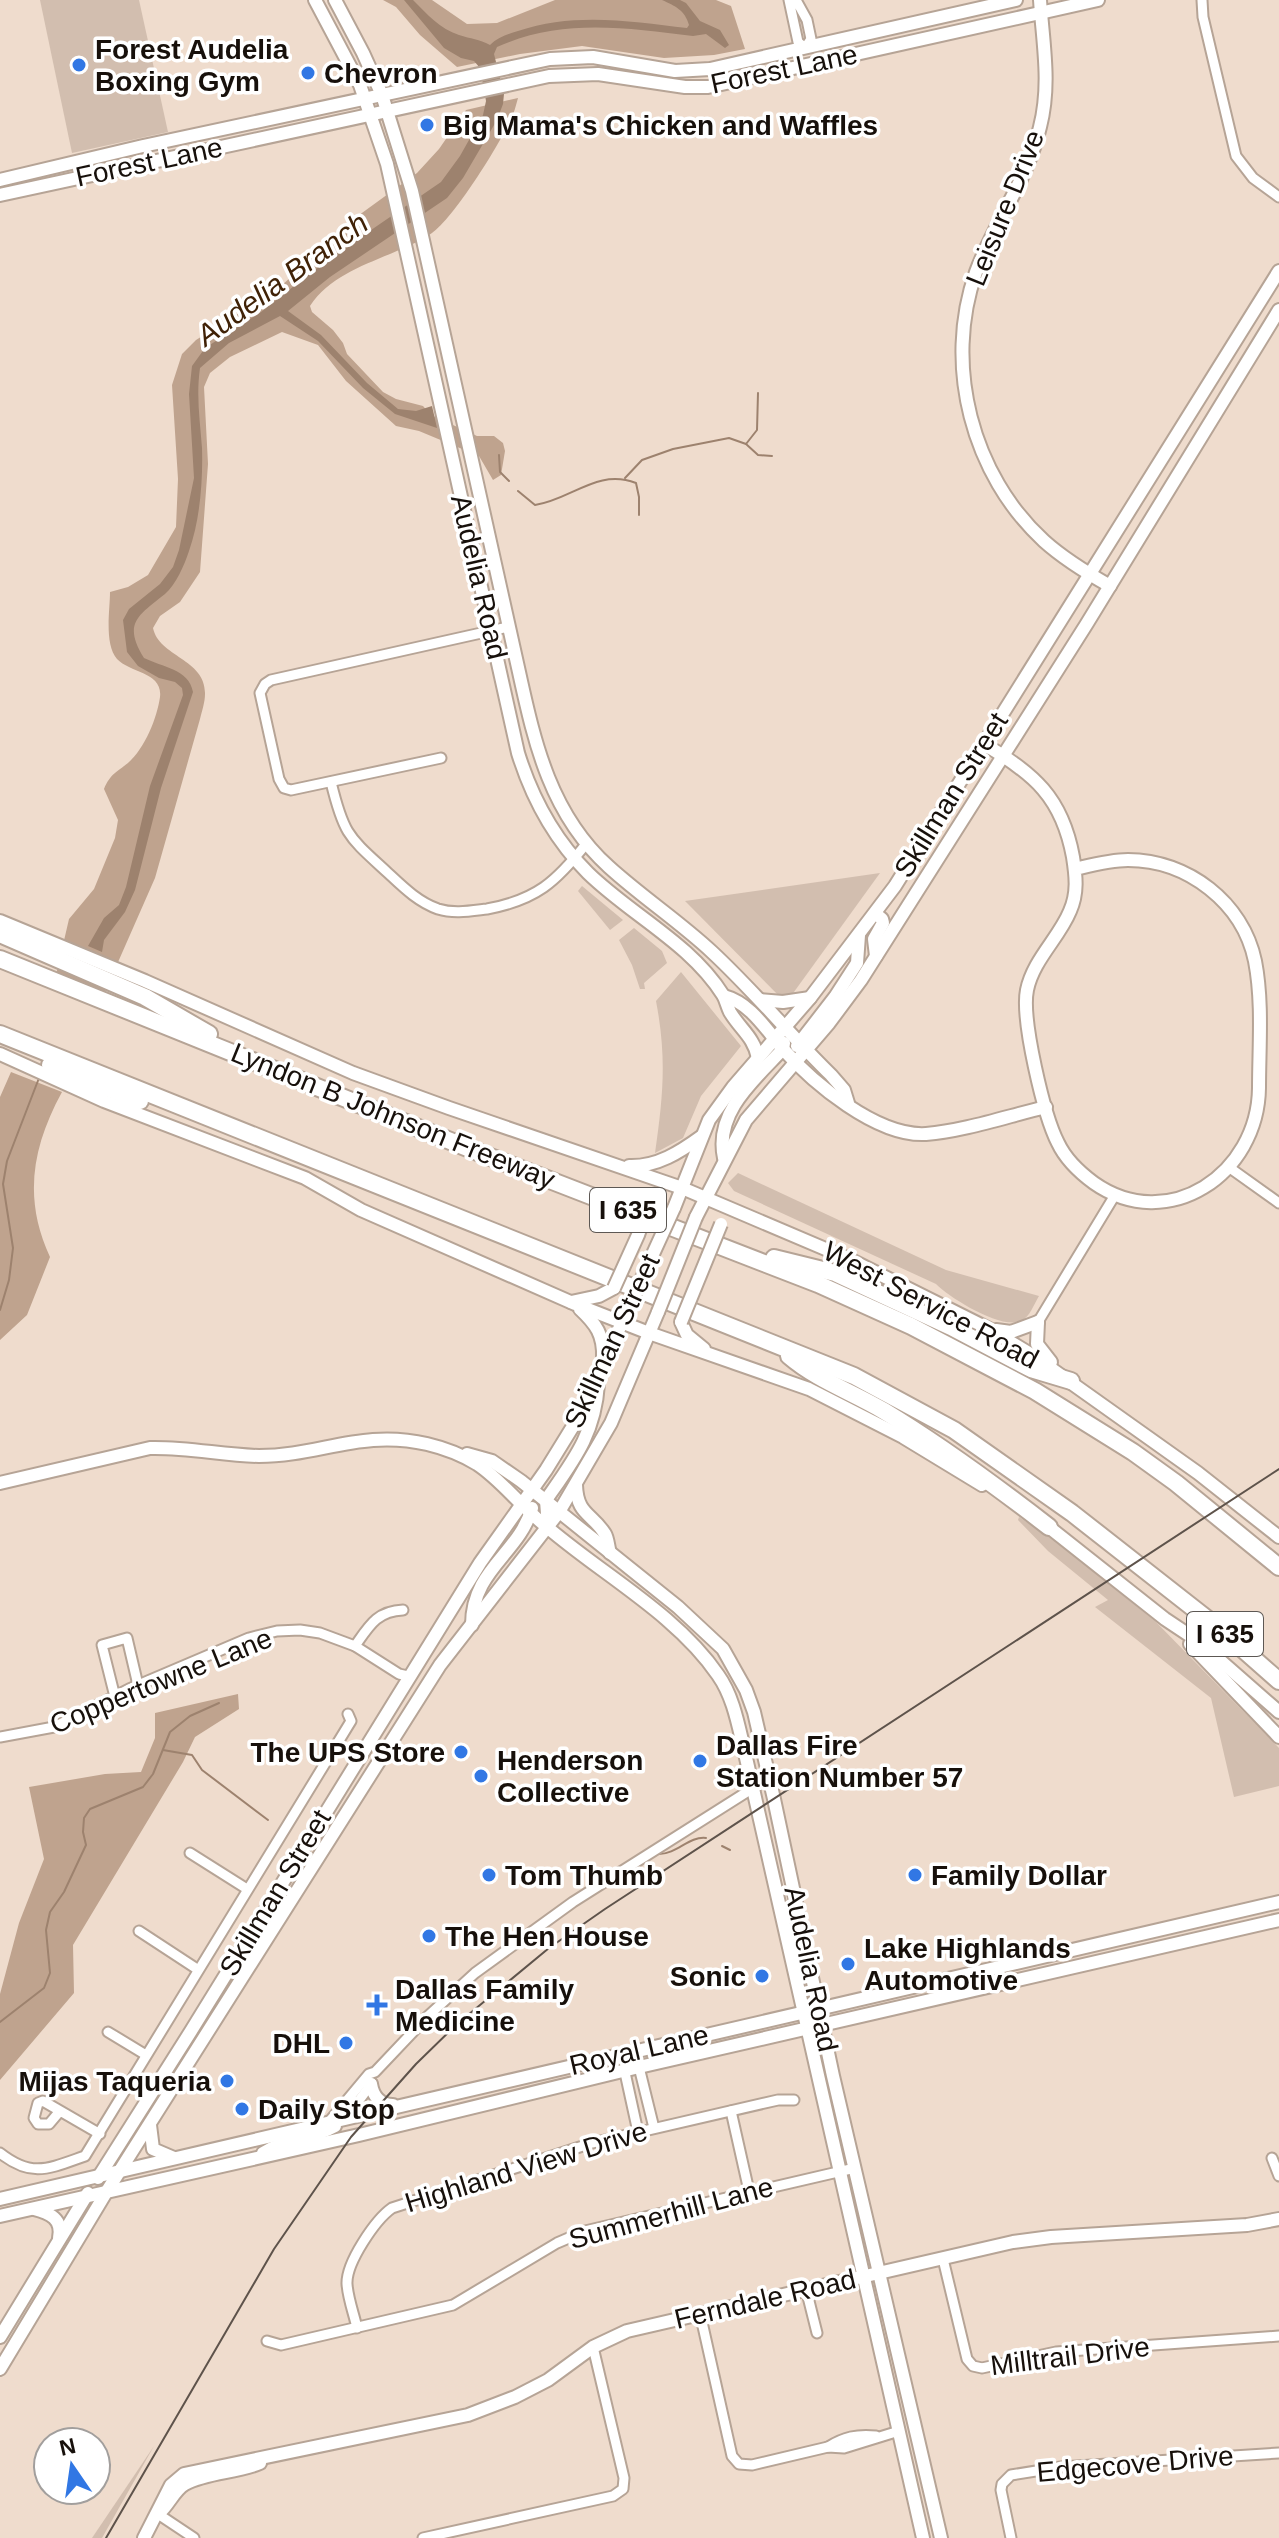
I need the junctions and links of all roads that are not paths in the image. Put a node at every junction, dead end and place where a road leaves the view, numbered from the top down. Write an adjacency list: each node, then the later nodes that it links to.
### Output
1 (315, 0): 15 (main road, Audelia Road)
2 (335, 0): 14 (main road, Audelia Road)
3 (789, 0): 10 (street)
4 (796, 0): 10 (street)
5 (1016, 0): 10 (main road, Forest Lane)
6 (1033, 0): 9 (main road, Leisure Drive)
7 (1098, 0): 9 (main road, Forest Lane)
8 (1202, 0): 22 (street)
9 (1040, 6): 11 (main road, Forest Lane); 27 (main road, Leisure Drive)
10 (805, 48): 11 (main road); 12 (main road, Forest Lane)
11 (808, 65): 13 (main road, Forest Lane)
12 (675, 71): 13 (main road); 14 (main road, Forest Lane)
13 (633, 79): 16 (main road, Forest Lane)
14 (382, 95): 15 (main road, Forest Lane); 16 (main road, Audelia Road)
15 (365, 98): 17 (main road, Audelia Road); 18 (main road, Forest Lane)
16 (387, 110): 17 (main road, Forest Lane); 29 (main road, Audelia Road)
17 (371, 114): 20 (main road, Forest Lane); 30 (main road, Audelia Road)
18 (84, 162): 19 (main road, Forest Lane); 20 (main road)
19 (0, 180)
20 (41, 186): 21 (main road, Forest Lane)
21 (0, 195)
22 (1279, 197)
23 (1279, 271): 25 (main road, Skillman Street)
24 (1279, 310): 26 (main road, Skillman Street)
25 (1201, 394): 26 (main road); 27 (main road, Skillman Street)
26 (1219, 405): 28 (main road, Skillman Street)
27 (1090, 575): 28 (main road, Leisure Drive); 32 (main road, Skillman Street)
28 (1110, 586): 34 (main road, Skillman Street)
29 (508, 627): 30 (street); 33 (main road, Audelia Road)
30 (491, 630): 31 (main road, Audelia Road); 36 (street)
31 (512, 724): 33 (main road); 38 (main road, Audelia Road)
32 (984, 744): 34 (main road); 40 (main road, Skillman Street)
33 (536, 748): 37 (main road, Audelia Road)
34 (1003, 755): 39 (main road); 46 (main road, Skillman Street)
35 (441, 758): 36 (street)
36 (331, 782): 38 (street)
37 (586, 844): 38 (street); 44 (main road, Audelia Road)
38 (575, 858): 45 (main road, Audelia Road)
39 (1075, 869): 61 (main road); 66 (main road)
40 (876, 914): 43 (main road, Skillman Street); 46 (main road)
41 (0, 921): 65 (main road, West Service Road)
42 (0, 934): 58 (highway)
43 (859, 935): 49 (main road, Skillman Street); 54 (main road)
44 (697, 938): 45 (main road); 50 (main road, Audelia Road)
45 (688, 955): 48 (main road, Audelia Road)
46 (876, 956): 54 (main road, Skillman Street)
47 (0, 959): 58 (highway, Lyndon B Johnson Freeway / I 635)
48 (724, 996): 53 (main road, Audelia Road); 57 (main road)
49 (810, 998): 50 (main road); 51 (main road, Skillman Street)
50 (760, 1000): 51 (main road, Audelia Road)
51 (785, 1028): 53 (main road, Skillman Street); 54 (main road, Audelia Road)
52 (0, 1034): 62 (highway)
53 (779, 1044): 57 (main road, Skillman Street); 59 (main road, Audelia Road); 64 (main road)
54 (802, 1046): 59 (main road, Skillman Street); 60 (main road, Audelia Road)
55 (0, 1047): 62 (highway)
56 (0, 1054): 74 (main road)
57 (758, 1058): 63 (main road, Skillman Street)
58 (252, 1059): 73 (highway, Lyndon B Johnson Freeway / I 635)
59 (796, 1061): 60 (main road, Audelia Road); 64 (main road, Skillman Street)
60 (848, 1103): 61 (main road, Audelia Road)
61 (1046, 1107): 69 (main road)
62 (211, 1118): 79 (highway, I 635)
63 (702, 1136): 65 (main road); 68 (main road, Skillman Street)
64 (724, 1158): 70 (main road, Skillman Street)
65 (621, 1166): 67 (main road, West Service Road)
66 (1230, 1168): 69 (main road); 71 (street)
67 (634, 1170): 68 (main road, West Service Road); 74 (main road, bridge)
68 (682, 1188): 70 (main road, West Service Road); 75 (main road, Skillman Street, bridge)
69 (1115, 1195): 76 (street)
70 (705, 1197): 72 (main road, West Service Road); 78 (main road, Skillman Street, bridge)
71 (1279, 1203)
72 (754, 1218): 77 (main road, West Service Road); 80 (main road, bridge)
73 (710, 1241): 83 (highway); 95 (highway, Lyndon B Johnson Freeway / I 635)
74 (573, 1303): 75 (main road); 81 (main road)
75 (622, 1322): 78 (main road); 81 (main road, Skillman Street)
76 (1038, 1322): 77 (main road); 83 (main road)
77 (989, 1329): 83 (main road, West Service Road)
78 (649, 1333): 80 (main road); 86 (main road, Skillman Street)
79 (778, 1348): 92 (highway); 101 (highway, I 635)
80 (711, 1355): 92 (main road)
81 (603, 1362): 82 (main road, Skillman Street)
82 (599, 1375): 87 (main road, Skillman Street); 88 (main road)
83 (1071, 1381): 93 (main road, West Service Road)
84 (456, 1454): 85 (main road); 87 (main road, Audelia Road); 89 (main road, Audelia Road)
85 (0, 1483)
86 (576, 1485): 90 (main road, Skillman Street); 94 (main road)
87 (532, 1489): 88 (main road, Audelia Road); 89 (main road)
88 (546, 1500): 90 (main road, Audelia Road); 91 (main road)
89 (527, 1508): 91 (main road, Audelia Road); 98 (main road); 100 (main road, Skillman Street)
90 (559, 1512): 91 (main road, Skillman Street); 94 (main road, Audelia Road)
91 (548, 1527): 98 (main road, Skillman Street); 109 (main road, Audelia Road)
92 (1049, 1527): 97 (main road)
93 (1279, 1537)
94 (610, 1553): 108 (main road, Audelia Road)
95 (1279, 1567)
96 (403, 1610): 99 (street)
97 (1165, 1619): 104 (main road); 107 (main road)
98 (472, 1625): 138 (main road, Skillman Street)
99 (355, 1646): 100 (street, Coppertowne Lane); 102 (street, Coppertowne Lane)
100 (408, 1676): 149 (main road, Skillman Street)
101 (1279, 1681)
102 (138, 1685): 103 (street, Coppertowne Lane); 103 (street)
103 (115, 1697): 106 (street, Coppertowne Lane)
104 (1279, 1712)
105 (348, 1714): 113 (street)
106 (0, 1737)
107 (1279, 1737)
108 (769, 1778): 109 (street); 110 (main road, Audelia Road)
109 (752, 1788): 111 (main road, Audelia Road); 131 (street)
110 (784, 1847): 111 (main road); 122 (main road, Audelia Road)
111 (765, 1849): 123 (main road, Audelia Road)
112 (190, 1853): 113 (street)
113 (247, 1889): 118 (street)
114 (1275, 1903): 115 (main road); 117 (main road, Royal Lane)
115 (1277, 1920): 120 (main road, Royal Lane)
116 (139, 1931): 118 (street)
117 (1012, 1964): 119 (main road, Royal Lane); 120 (main road)
118 (197, 1969): 128 (street)
119 (956, 1977): 121 (main road); 122 (main road, Royal Lane)
120 (1015, 1980): 121 (main road, Royal Lane)
121 (961, 1993): 124 (main road, Royal Lane)
122 (820, 2009): 123 (main road, Royal Lane); 124 (main road, Audelia Road)
123 (804, 2012): 125 (main road, Audelia Road); 127 (main road, Royal Lane)
124 (823, 2024): 125 (main road, Royal Lane); 146 (main road, Audelia Road)
125 (807, 2028): 129 (main road, Royal Lane); 148 (main road, Audelia Road)
126 (108, 2032): 128 (street)
127 (626, 2053): 129 (street); 130 (street); 133 (main road, Royal Lane)
128 (146, 2055): 141 (street)
129 (639, 2067): 130 (main road, Royal Lane); 139 (street)
130 (623, 2071): 140 (street); 144 (main road, Royal Lane)
131 (373, 2078): 133 (main road); 136 (street); 137 (street)
132 (794, 2100): 135 (street, Highland View Drive)
133 (416, 2102): 136 (main road, Royal Lane)
134 (60, 2111): 134 (street); 141 (street)
135 (731, 2111): 139 (street, Highland View Drive); 152 (street)
136 (345, 2119): 137 (main road, Royal Lane); 144 (main road)
137 (328, 2123): 143 (main road, Royal Lane)
138 (150, 2125): 143 (main road); 147 (main road, Skillman Street)
139 (654, 2128): 140 (street, Highland View Drive)
140 (638, 2132): 164 (street, Highland View Drive)
141 (100, 2134): 142 (street)
142 (0, 2153)
143 (174, 2158): 147 (main road, Royal Lane)
144 (253, 2158): 151 (main road, Royal Lane)
145 (1272, 2158): 150 (street)
146 (855, 2168): 148 (street, Summerhill Lane); 160 (main road, Audelia Road)
147 (122, 2170): 149 (main road, Royal Lane); 151 (main road, Skillman Street)
148 (839, 2171): 152 (street, Summerhill Lane); 161 (main road, Audelia Road)
149 (99, 2176): 153 (main road, Skillman Street); 154 (main road, Royal Lane)
150 (1279, 2176)
151 (107, 2191): 153 (main road, Royal Lane); 170 (main road, Skillman Street)
152 (749, 2191): 164 (street, Summerhill Lane)
153 (86, 2196): 155 (main road, Royal Lane); 158 (main road, Skillman Street)
154 (0, 2199)
155 (31, 2208): 156 (main road, Royal Lane); 158 (main road)
156 (0, 2216)
157 (1279, 2219): 159 (main road, Ferndale Road)
158 (59, 2238): 167 (main road, Skillman Street)
159 (943, 2259): 160 (main road, Ferndale Road); 166 (street, Milltrail Drive)
160 (879, 2274): 161 (main road, Ferndale Road); 175 (main road, Audelia Road)
161 (864, 2277): 162 (main road, Ferndale Road); 171 (main road, Audelia Road)
162 (806, 2289): 163 (main road, Ferndale Road); 165 (street)
163 (700, 2313): 169 (main road, Ferndale Road); 171 (street)
164 (357, 2328): 168 (street, Summerhill Lane)
165 (817, 2333)
166 (1279, 2336)
167 (0, 2337)
168 (267, 2341)
169 (593, 2347): 173 (main road, Ferndale Road); 174 (street)
170 (0, 2369)
171 (899, 2431): 175 (main road, Audelia Road)
172 (1279, 2453): 179 (street, Edgecove Drive)
173 (158, 2514): 176 (main road); 177 (street)
174 (456, 2534): 178 (street)
175 (932, 2537)
176 (144, 2538)
177 (194, 2538)
178 (423, 2538)
179 (1011, 2538)

